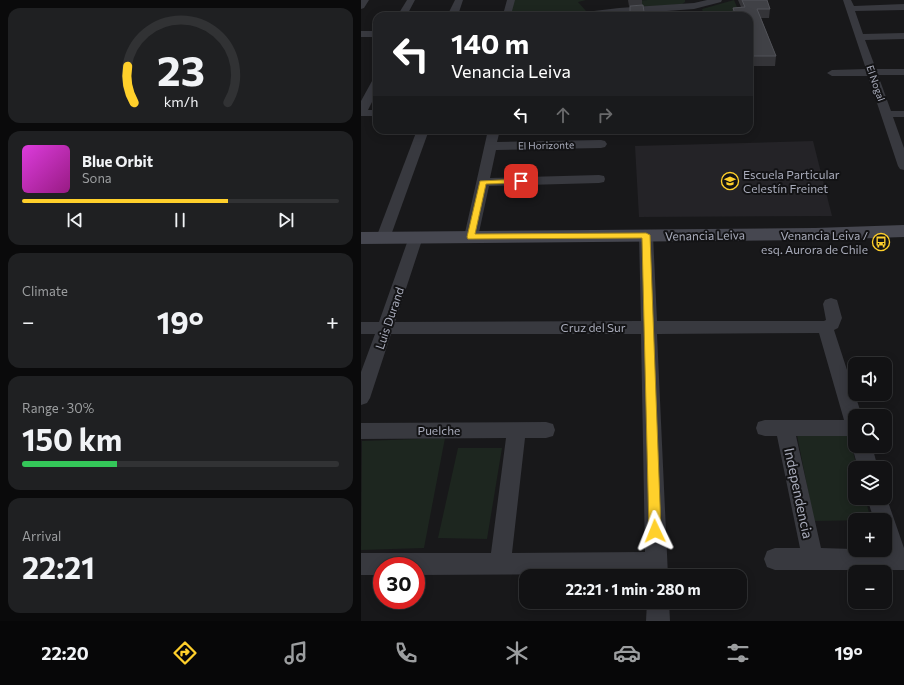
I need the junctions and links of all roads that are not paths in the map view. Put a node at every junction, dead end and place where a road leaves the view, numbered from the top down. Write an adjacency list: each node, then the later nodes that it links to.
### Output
1 (365, 0): 8 (street)
2 (411, 0): 11 (street)
3 (459, 0): 12 (street)
4 (511, 0): 10 (street)
5 (718, 0): 6 (street)
6 (693, 3): 13 (street)
7 (849, 4): 9 (street); 17 (street, El Nogal)
8 (361, 6)
9 (904, 7)
10 (508, 11)
11 (405, 12)
12 (454, 12)
13 (613, 12)
14 (361, 34): 15 (street)
15 (373, 34)
16 (904, 36): 17 (street)
17 (860, 37): 18 (street, El Nogal)
18 (873, 72): 19 (street); 20 (street); 24 (street, El Nogal)
19 (904, 72)
20 (832, 73)
21 (373, 89): 22 (street)
22 (361, 113): 23 (street)
23 (373, 113)
24 (887, 114): 25 (street); 30 (street, El Nogal)
25 (904, 114)
26 (422, 134): 38 (street)
27 (493, 134): 29 (street)
28 (601, 144): 29 (street, El Horizonte)
29 (490, 146): 32 (street)
30 (904, 164)
31 (599, 179): 32 (street)
32 (482, 182): 36 (street)
33 (904, 231): 34 (street, Venancia Leiva)
34 (646, 235): 36 (street, Venancia Leiva); 40 (street)
35 (416, 237): 36 (street, Venancia Leiva); 38 (street, Venancia Leiva); 43 (street, Luis Durand)
36 (471, 237)
37 (361, 238): 38 (street, Venancia Leiva)
38 (383, 238)
39 (831, 304): 41 (street)
40 (649, 327): 41 (street, Cruz del Sur); 43 (street, Cruz del Sur); 58 (street)
41 (825, 327): 45 (street)
42 (361, 328): 43 (street, Cruz del Sur)
43 (385, 328): 44 (street, Luis Durand)
44 (361, 398)
45 (850, 409)
46 (765, 428): 47 (street)
47 (785, 428): 48 (street); 54 (street, Independencia)
48 (848, 428)
49 (517, 430): 50 (street, Puelche); 51 (street, Puelche); 57 (street)
50 (546, 430)
51 (361, 431)
52 (892, 540): 55 (street)
53 (775, 559): 54 (street)
54 (813, 559): 55 (street)
55 (900, 559)
56 (361, 564): 57 (street)
57 (500, 564): 58 (street)
58 (657, 569)
59 (658, 609): 60 (street)
60 (658, 621)

